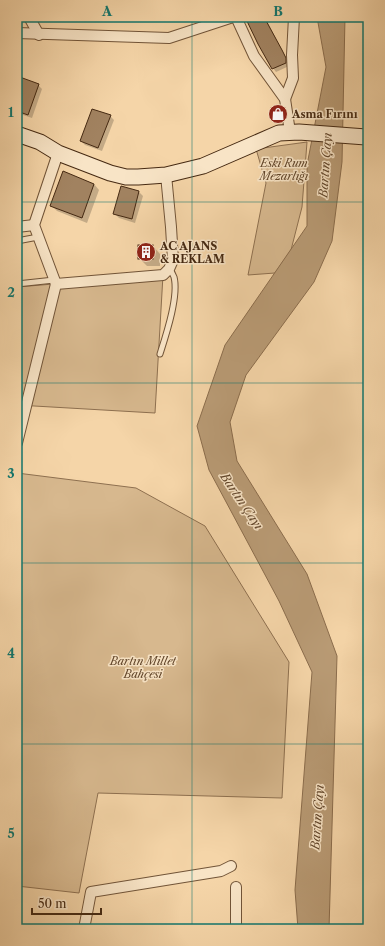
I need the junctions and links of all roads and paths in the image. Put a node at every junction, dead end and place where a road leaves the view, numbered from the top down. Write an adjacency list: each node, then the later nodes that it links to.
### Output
1 (29, 17): 5 (street)
2 (234, 17): 5 (street); 6 (street)
3 (294, 17): 6 (street)
4 (17, 33): 5 (street)
5 (39, 34)
6 (285, 99): 7 (street)
7 (295, 132): 9 (main road); 11 (main road)
8 (17, 134): 10 (main road)
9 (367, 138)
10 (58, 153): 11 (main road); 12 (street)
11 (166, 175): 16 (street)
12 (34, 225): 13 (street); 14 (street)
13 (17, 227)
14 (38, 237): 15 (lane); 17 (street)
15 (17, 241)
16 (169, 268): 17 (street); 19 (lane)
17 (55, 282): 18 (lane); 20 (street)
18 (17, 284)
19 (160, 354)
20 (17, 443)
21 (231, 866): 23 (street)
22 (236, 887): 24 (street)
23 (84, 929)
24 (236, 929)

